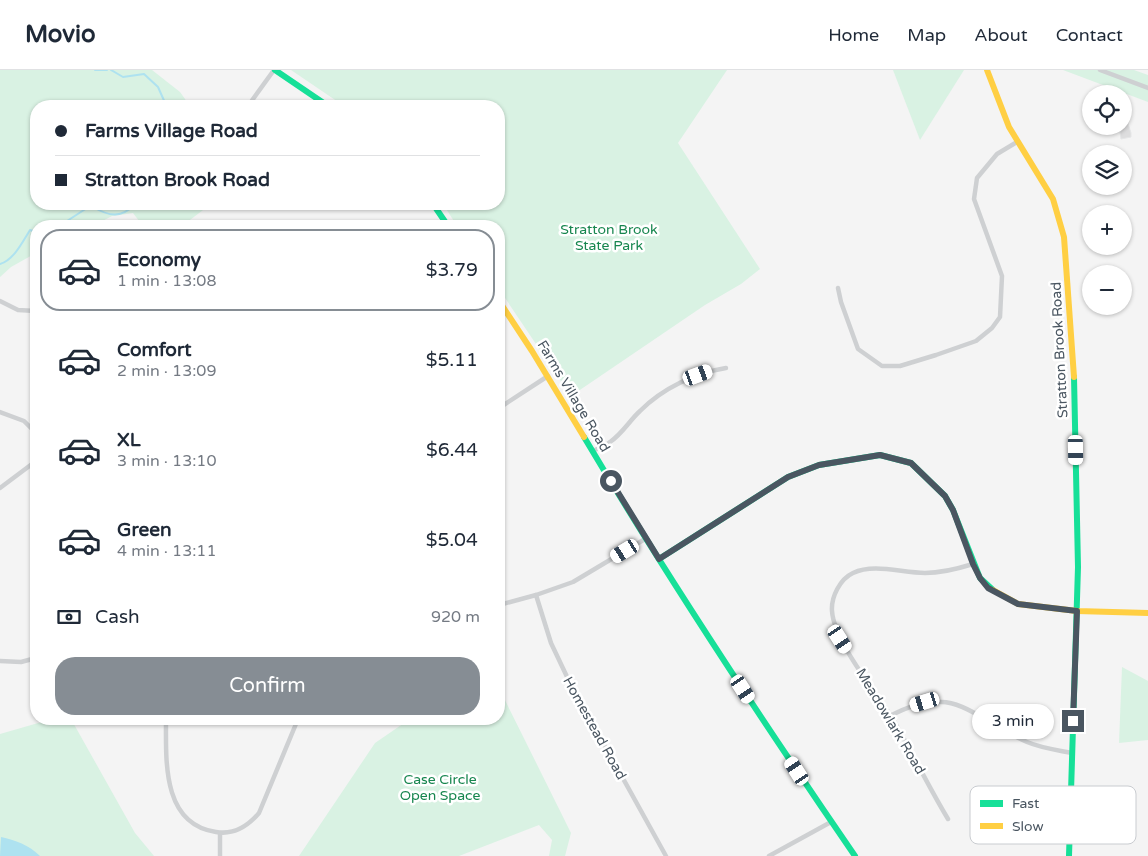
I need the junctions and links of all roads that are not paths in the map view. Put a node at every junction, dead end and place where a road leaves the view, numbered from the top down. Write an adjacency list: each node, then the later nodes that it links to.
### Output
1 (274, 70): 5 (street); 6 (street)
2 (987, 70): 7 (street, Stratton Brook Road)
3 (1100, 70): 4 (street)
4 (1148, 88)
5 (252, 100)
6 (319, 100)
7 (1017, 142): 8 (street); 25 (street, Stratton Brook Road)
8 (838, 288)
9 (0, 301): 11 (street)
10 (505, 310): 13 (street, Farms Village Road)
11 (30, 311)
12 (726, 368): 17 (street)
13 (548, 376): 14 (street); 17 (street, Farms Village Road)
14 (505, 404)
15 (0, 412): 16 (street)
16 (30, 428)
17 (593, 451): 20 (street, Farms Village Road)
18 (30, 466): 19 (street)
19 (0, 488)
20 (646, 539): 21 (street, Farms Village Road); 23 (street)
21 (659, 559): 22 (street); 35 (street, Farms Village Road)
22 (973, 564): 25 (street); 29 (street, Meadowlark Road)
23 (536, 595): 24 (street); 38 (street, Homestead Road)
24 (505, 604)
25 (1077, 611): 26 (street); 32 (street, Stratton Brook Road)
26 (1148, 613)
27 (30, 660): 28 (street)
28 (0, 661)
29 (890, 716): 32 (street); 34 (street, Meadowlark Road)
30 (166, 725): 36 (street)
31 (296, 725): 36 (street)
32 (1072, 753): 33 (street, Stratton Brook Road)
33 (1073, 786)
34 (948, 820)
35 (831, 822): 39 (street); 40 (street, Farms Village Road)
36 (220, 833): 37 (street)
37 (220, 856)
38 (666, 856)
39 (768, 856)
40 (855, 856)

